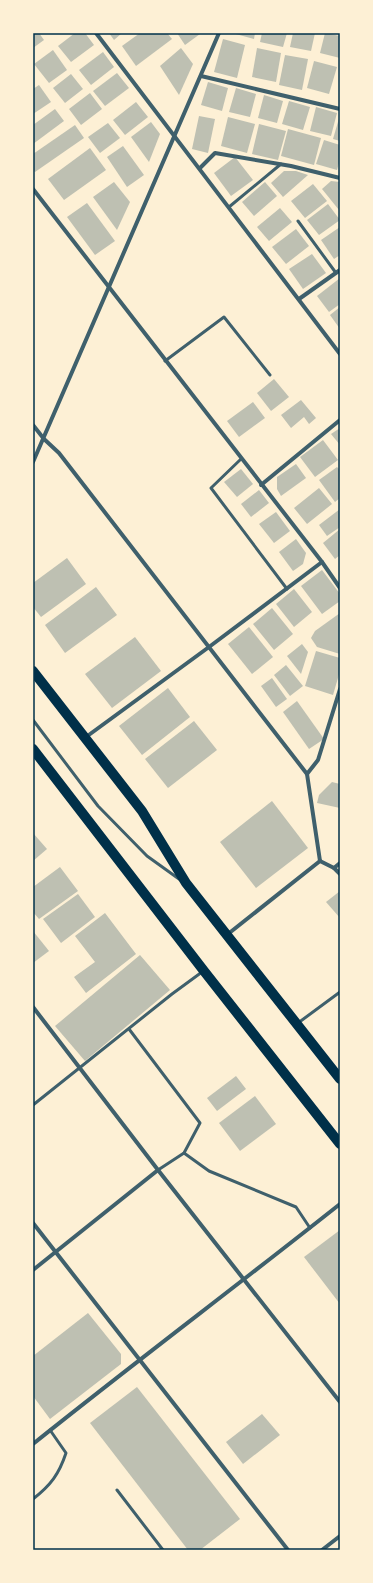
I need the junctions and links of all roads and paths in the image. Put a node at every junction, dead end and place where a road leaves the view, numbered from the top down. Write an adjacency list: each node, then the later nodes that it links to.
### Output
1 (96, 33): 5 (street)
2 (220, 33): 3 (street)
3 (201, 76): 4 (street); 5 (street)
4 (340, 109)
5 (175, 136): 7 (street); 13 (street)
6 (281, 164): 7 (street); 8 (street); 10 (lane)
7 (200, 168): 10 (street)
8 (340, 178)
9 (33, 189): 13 (street)
10 (229, 207): 14 (street)
11 (298, 221): 12 (lane)
12 (338, 272): 14 (street)
13 (109, 288): 16 (street); 20 (street)
14 (299, 299): 15 (street)
15 (340, 354)
16 (165, 361): 17 (lane); 21 (street)
17 (270, 375)
18 (340, 420): 23 (street)
19 (33, 425): 20 (street)
20 (44, 439): 22 (street); 27 (street)
21 (241, 459): 23 (street); 26 (lane)
22 (33, 462)
23 (261, 485): 24 (street)
24 (322, 562): 25 (street); 26 (street)
25 (340, 588)
26 (286, 589): 27 (street)
27 (209, 647): 31 (street); 33 (street)
28 (33, 671): 31 (main road)
29 (340, 689): 33 (street)
30 (33, 720): 38 (lane)
31 (85, 738): 38 (main road)
32 (33, 749): 40 (main road)
33 (307, 774): 34 (street)
34 (320, 861): 36 (street); 39 (street)
35 (340, 863): 36 (street)
36 (334, 868): 37 (street)
37 (340, 874)
38 (186, 883): 39 (main road)
39 (227, 935): 43 (main road)
40 (204, 971): 44 (lane); 48 (main road)
41 (340, 992): 43 (lane)
42 (33, 1007): 45 (street)
43 (297, 1024): 46 (main road)
44 (129, 1030): 45 (lane); 49 (lane)
45 (80, 1068): 47 (lane); 50 (street)
46 (340, 1079)
47 (33, 1105)
48 (340, 1144)
49 (184, 1153): 50 (lane); 53 (lane)
50 (158, 1170): 54 (street); 56 (street)
51 (340, 1204): 53 (street)
52 (33, 1223): 54 (street)
53 (310, 1228): 56 (street)
54 (55, 1253): 55 (street); 57 (street)
55 (33, 1270)
56 (244, 1280): 57 (street); 58 (street)
57 (140, 1359): 59 (street); 65 (street)
58 (340, 1402)
59 (50, 1430): 60 (street); 62 (lane)
60 (33, 1444)
61 (117, 1490): 64 (lane)
62 (33, 1499)
63 (340, 1536): 66 (street)
64 (163, 1550)
65 (288, 1550)
66 (322, 1550)

